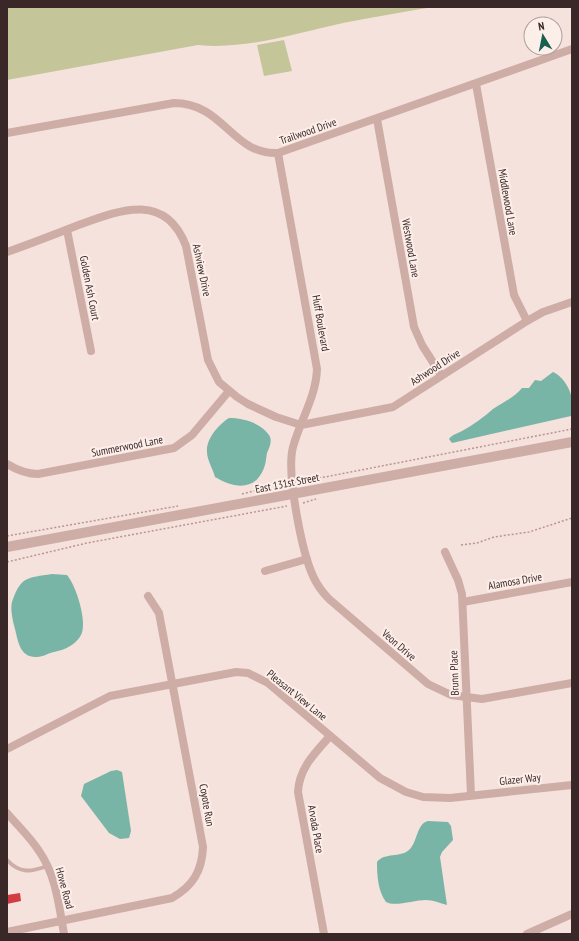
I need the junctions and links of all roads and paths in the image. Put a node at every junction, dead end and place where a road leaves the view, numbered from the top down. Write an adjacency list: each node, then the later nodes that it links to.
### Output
1 (572, 49): 2 (street, Trailwood Drive)
2 (476, 84): 3 (street, Trailwood Drive); 9 (street, Middlewood Lane)
3 (377, 119): 5 (street, Trailwood Drive); 11 (street, Westwood Lane)
4 (7, 133): 5 (street, Trailwood Drive)
5 (278, 153): 13 (street, Huff Boulevard)
6 (68, 230): 7 (street, Ashview Drive); 10 (street, Golden Ash Court); 12 (street, Ashview Drive)
7 (7, 252)
8 (572, 302): 9 (street, Ashwood Drive)
9 (527, 321): 11 (street, Ashwood Drive)
10 (91, 351)
11 (441, 375): 13 (street, Ashwood Drive)
12 (229, 391): 13 (street, Ashview Drive); 15 (street, Summerwood Lane)
13 (301, 425): 16 (street, Huff Boulevard)
14 (572, 442): 16 (street, East 131st Street)
15 (7, 464)
16 (294, 493): 19 (street, East 131st Street); 21 (street, Veon Drive)
17 (572, 518): 18 (path)
18 (461, 546)
19 (7, 547)
20 (446, 552): 25 (street, Brunn Place)
21 (307, 559): 22 (street); 28 (street, Veon Drive)
22 (265, 571)
23 (572, 582): 25 (street, Alamosa Drive)
24 (148, 596): 27 (street, Coyote Run)
25 (463, 602): 28 (street, Brunn Place)
26 (572, 683): 28 (street, Veon Drive)
27 (173, 684): 29 (street, Pleasant View Lane); 30 (street, Pleasant View Lane); 37 (street, Coyote Run)
28 (466, 698): 32 (street, Brunn Place)
29 (330, 736): 32 (street, Pleasant View Lane); 40 (street, Arvada Place)
30 (7, 748)
31 (572, 784): 32 (street, Glazer Way)
32 (471, 795)
33 (7, 813): 35 (street, Howe Road)
34 (7, 860): 35 (lane)
35 (48, 866): 37 (street, Howe Road)
36 (572, 914): 41 (street)
37 (62, 922): 38 (street, Coyote Run); 39 (street, Howe Road)
38 (7, 932)
39 (64, 934)
40 (324, 934)
41 (527, 934)

